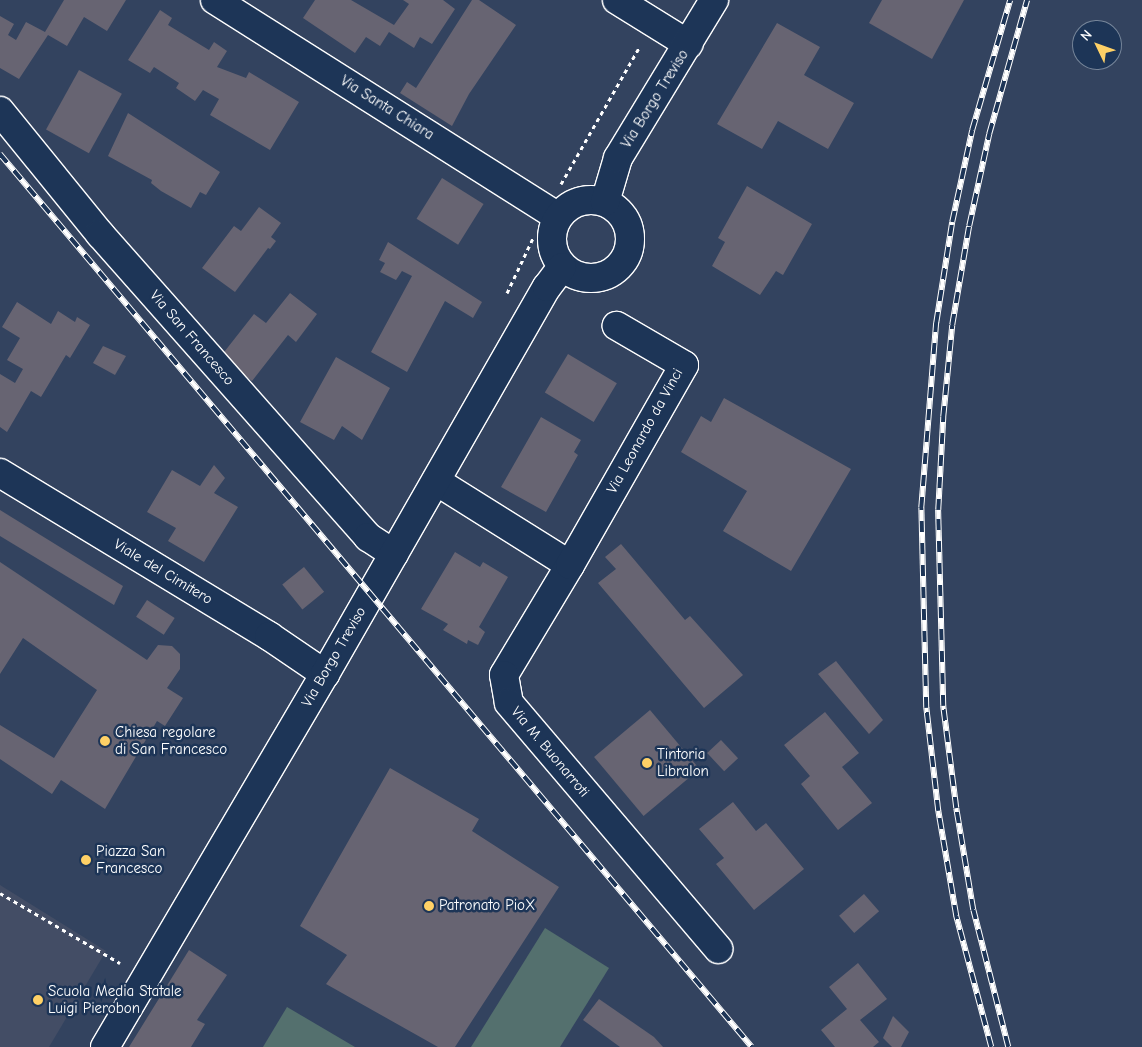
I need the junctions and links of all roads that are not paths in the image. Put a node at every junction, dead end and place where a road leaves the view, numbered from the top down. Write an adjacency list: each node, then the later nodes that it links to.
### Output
1 (215, 0): 7 (street, Via Santa Chiara)
2 (617, 0): 4 (street)
3 (714, 0): 4 (street, Via Borgo Treviso)
4 (688, 44): 6 (street, Via Borgo Treviso)
5 (0, 111): 12 (street, Via San Francesco)
6 (605, 202): 7 (street); 8 (street)
7 (552, 213): 8 (street)
8 (562, 267): 11 (street, Via Borgo Treviso)
9 (617, 326): 13 (street, Via Leonardo da Vinci)
10 (0, 473): 14 (street, Viale del Cimitero)
11 (436, 481): 12 (street, Via Borgo Treviso); 13 (street)
12 (394, 554): 14 (street, Via Borgo Treviso)
13 (570, 565): 15 (street, Via M. Buonarroti)
14 (325, 674): 16 (street, Via Borgo Treviso)
15 (718, 950)
16 (105, 1047)

